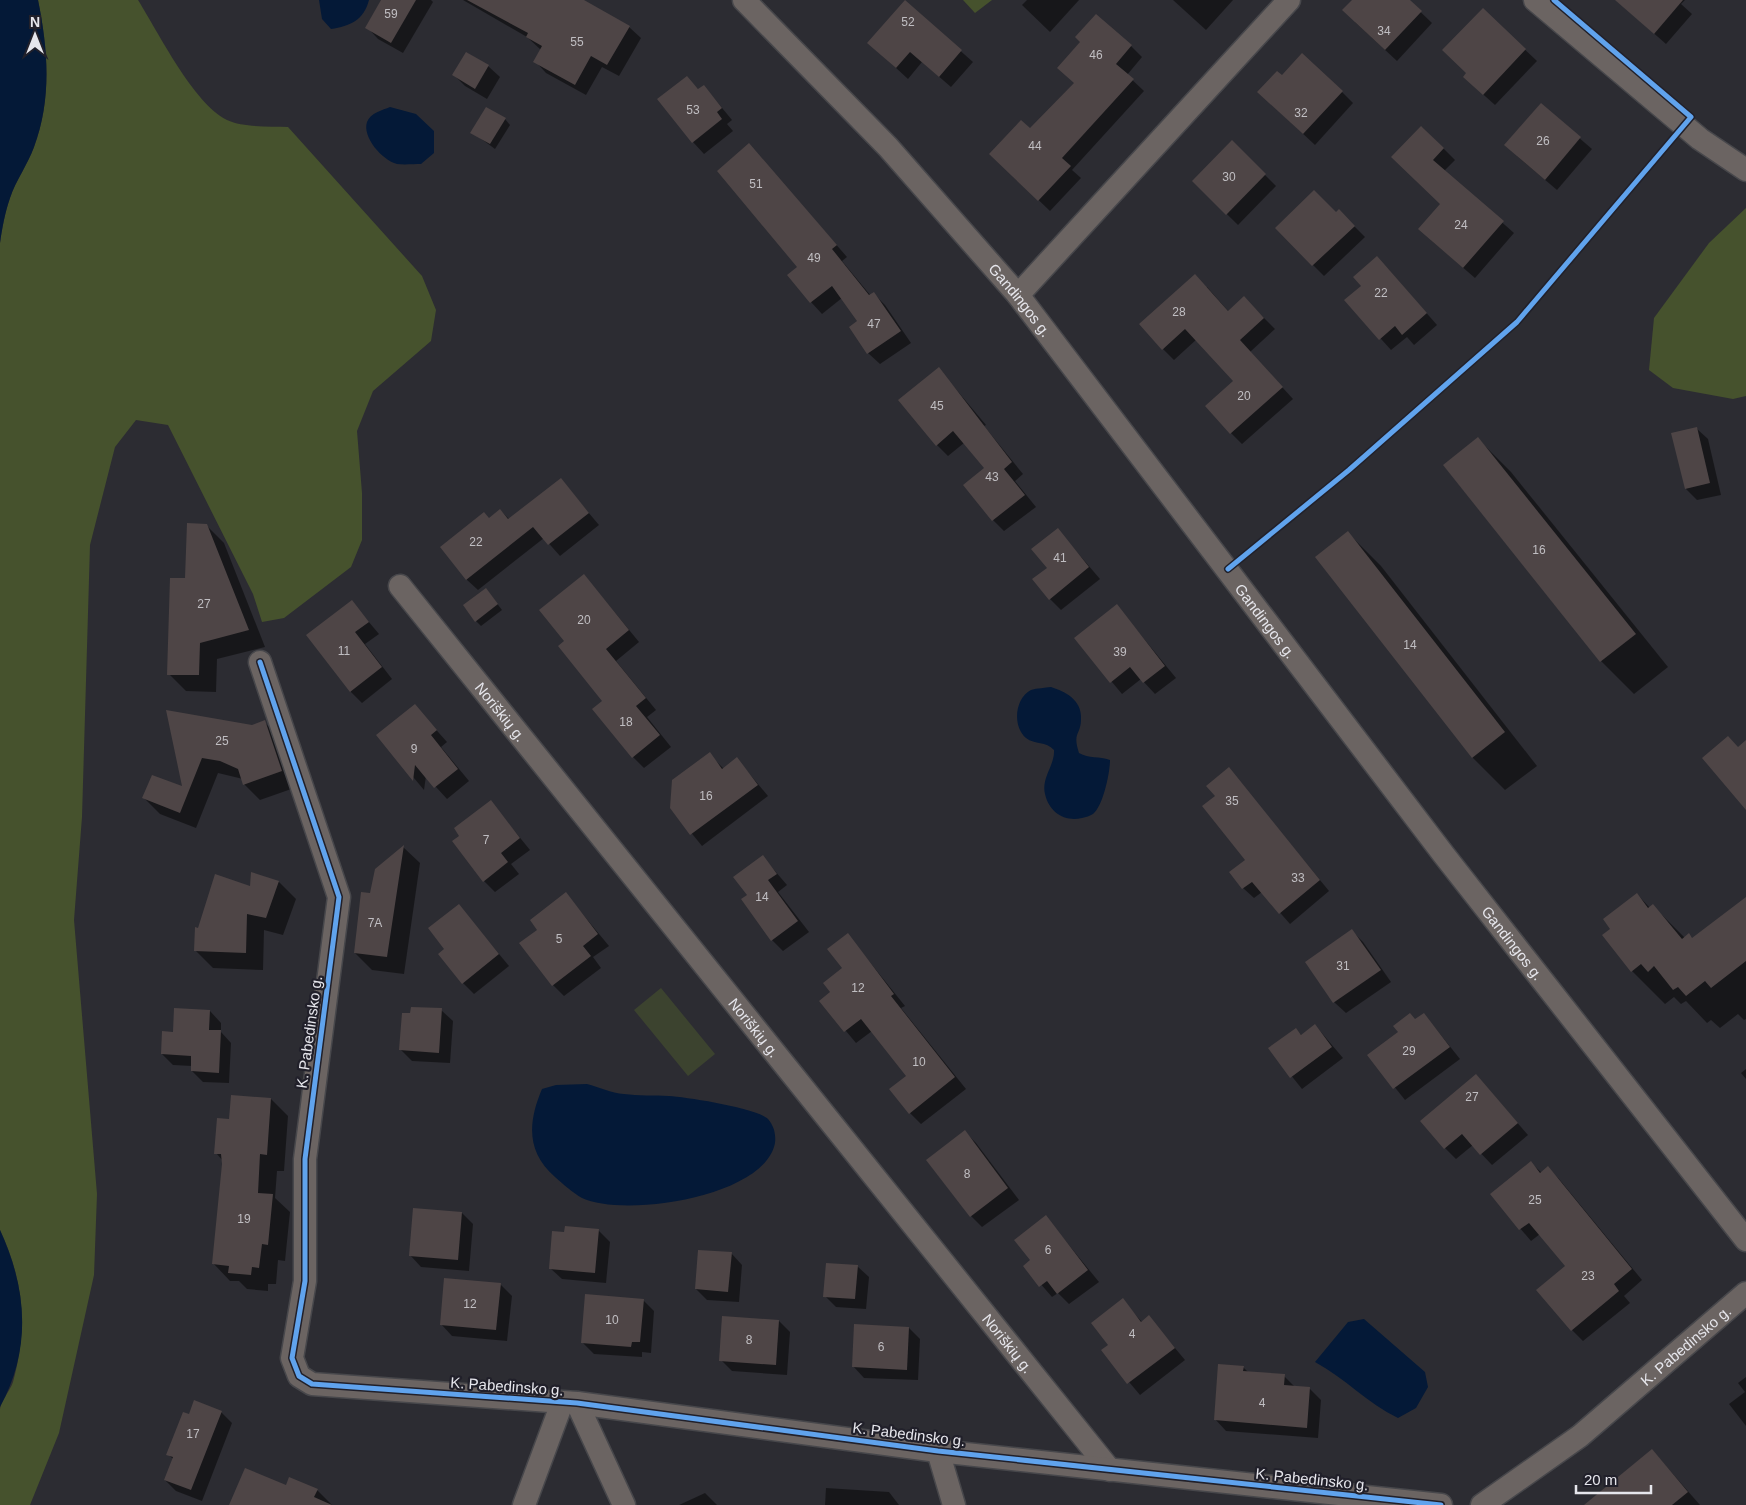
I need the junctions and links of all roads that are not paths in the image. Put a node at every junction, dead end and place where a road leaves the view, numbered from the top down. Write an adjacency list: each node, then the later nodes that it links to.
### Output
1 (744, 0): 5 (street, Gandingos g.)
2 (1289, 0): 5 (street)
3 (1535, 0): 4 (street)
4 (1746, 170)
5 (1018, 295): 8 (street, Gandingos g.)
6 (400, 586): 12 (street, Noriškių g.)
7 (260, 662): 10 (street, K. Pabedinsko g.)
8 (1746, 1240)
9 (1746, 1294): 17 (street, K. Pabedinsko g.)
10 (570, 1403): 11 (street, K. Pabedinsko g.); 13 (street); 14 (street)
11 (938, 1451): 12 (street, K. Pabedinsko g.); 15 (street)
12 (1110, 1470): 16 (street, K. Pabedinsko g.)
13 (524, 1505)
14 (624, 1505)
15 (954, 1505)
16 (1441, 1505)
17 (1482, 1505)

